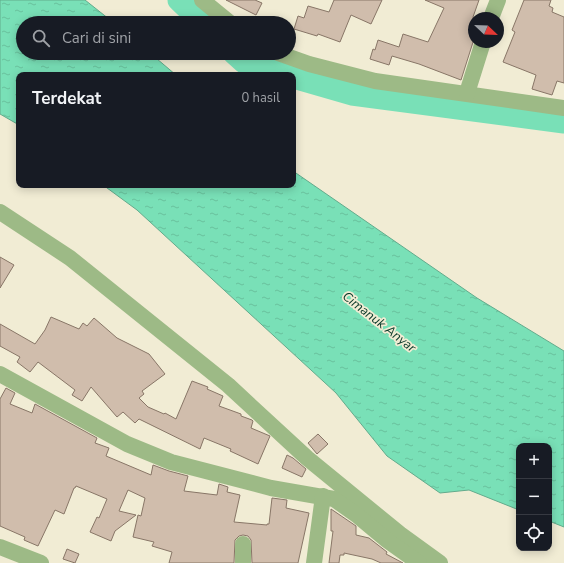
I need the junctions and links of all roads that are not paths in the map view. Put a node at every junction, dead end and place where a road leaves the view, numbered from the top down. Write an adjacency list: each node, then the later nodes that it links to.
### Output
1 (498, 0): 3 (street)
2 (212, 3): 4 (street)
3 (493, 12)
4 (224, 16)
5 (481, 48): 7 (street)
6 (296, 59): 7 (street)
7 (467, 93): 8 (street)
8 (564, 108)
9 (0, 212): 18 (street)
10 (0, 374): 11 (street)
11 (323, 496): 16 (street); 17 (street)
12 (243, 544): 15 (street)
13 (0, 547): 14 (street)
14 (41, 563)
15 (243, 563)
16 (314, 563)
17 (419, 563)
18 (440, 563)

